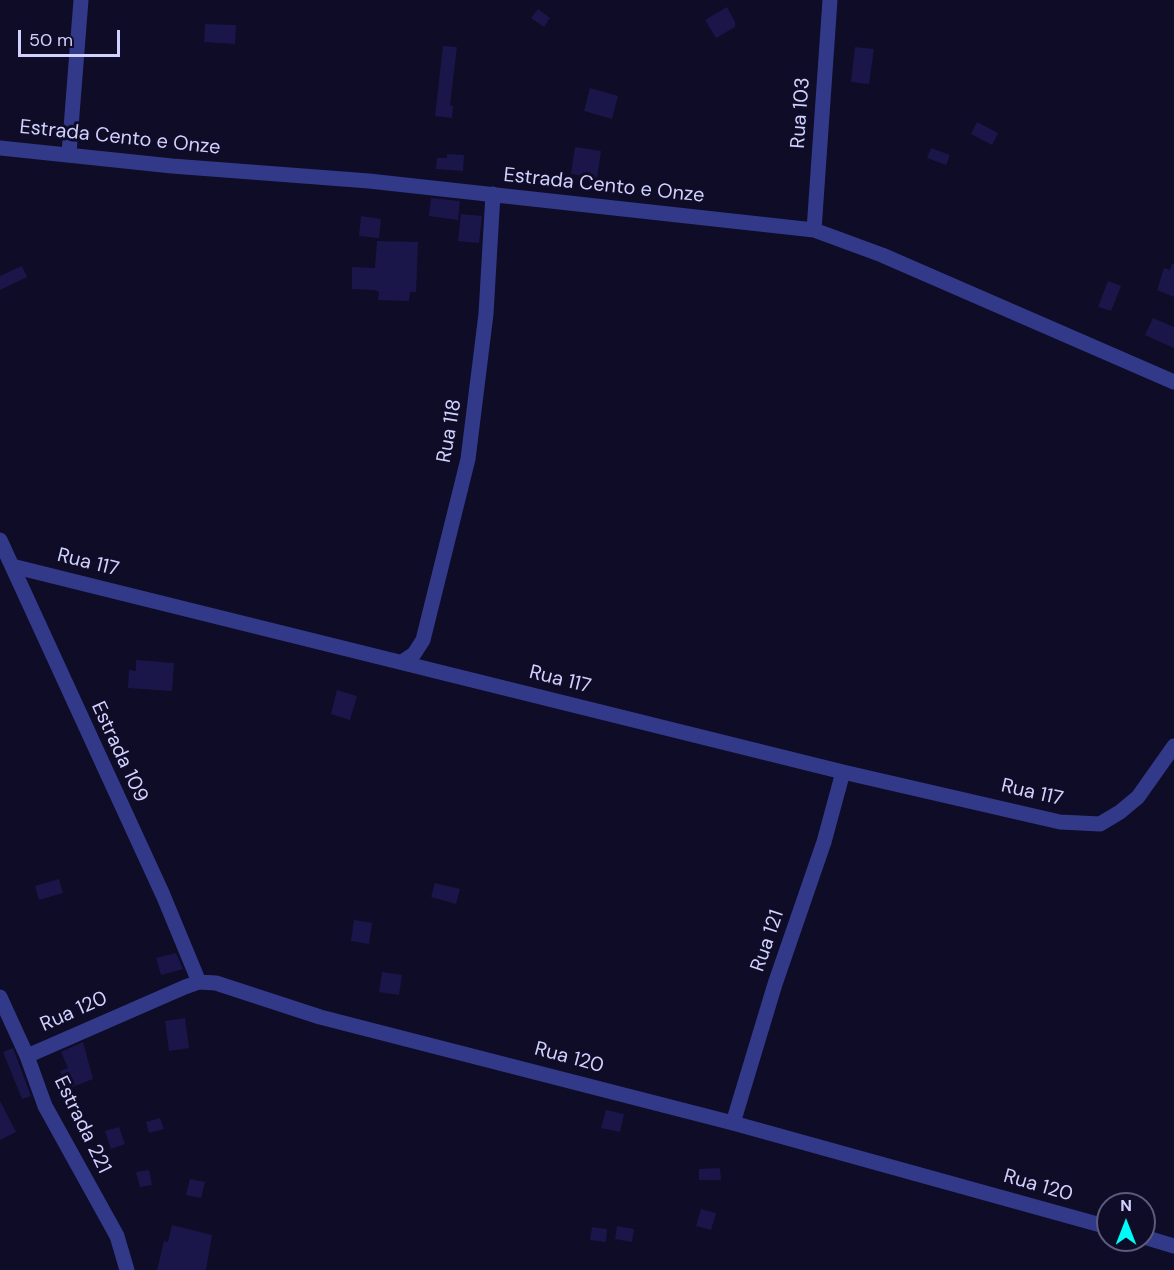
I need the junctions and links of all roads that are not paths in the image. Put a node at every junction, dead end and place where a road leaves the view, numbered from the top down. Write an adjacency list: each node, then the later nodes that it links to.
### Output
1 (81, 0): 4 (street)
2 (830, 0): 6 (street, Rua 103)
3 (0, 148): 4 (street, Estrada Cento e Onze)
4 (69, 153): 5 (street, Estrada Cento e Onze)
5 (493, 194): 6 (street, Estrada Cento e Onze); 10 (street, Rua 118)
6 (814, 230): 7 (street, Estrada Cento e Onze)
7 (1174, 382)
8 (0, 540): 9 (street, Estrada 109)
9 (12, 566): 10 (street, Rua 117); 13 (street, Estrada 109)
10 (402, 662): 12 (street, Rua 117)
11 (1174, 746): 12 (street, Rua 117)
12 (843, 772): 16 (street, Rua 121)
13 (199, 982): 15 (street, Rua 120); 16 (street, Rua 120)
14 (0, 997): 15 (street, Estrada 221)
15 (27, 1056): 20 (street, Estrada 221)
16 (733, 1123): 17 (street, Rua 120)
17 (1096, 1224)
18 (1156, 1241): 19 (street)
19 (1174, 1246)
20 (127, 1270)

